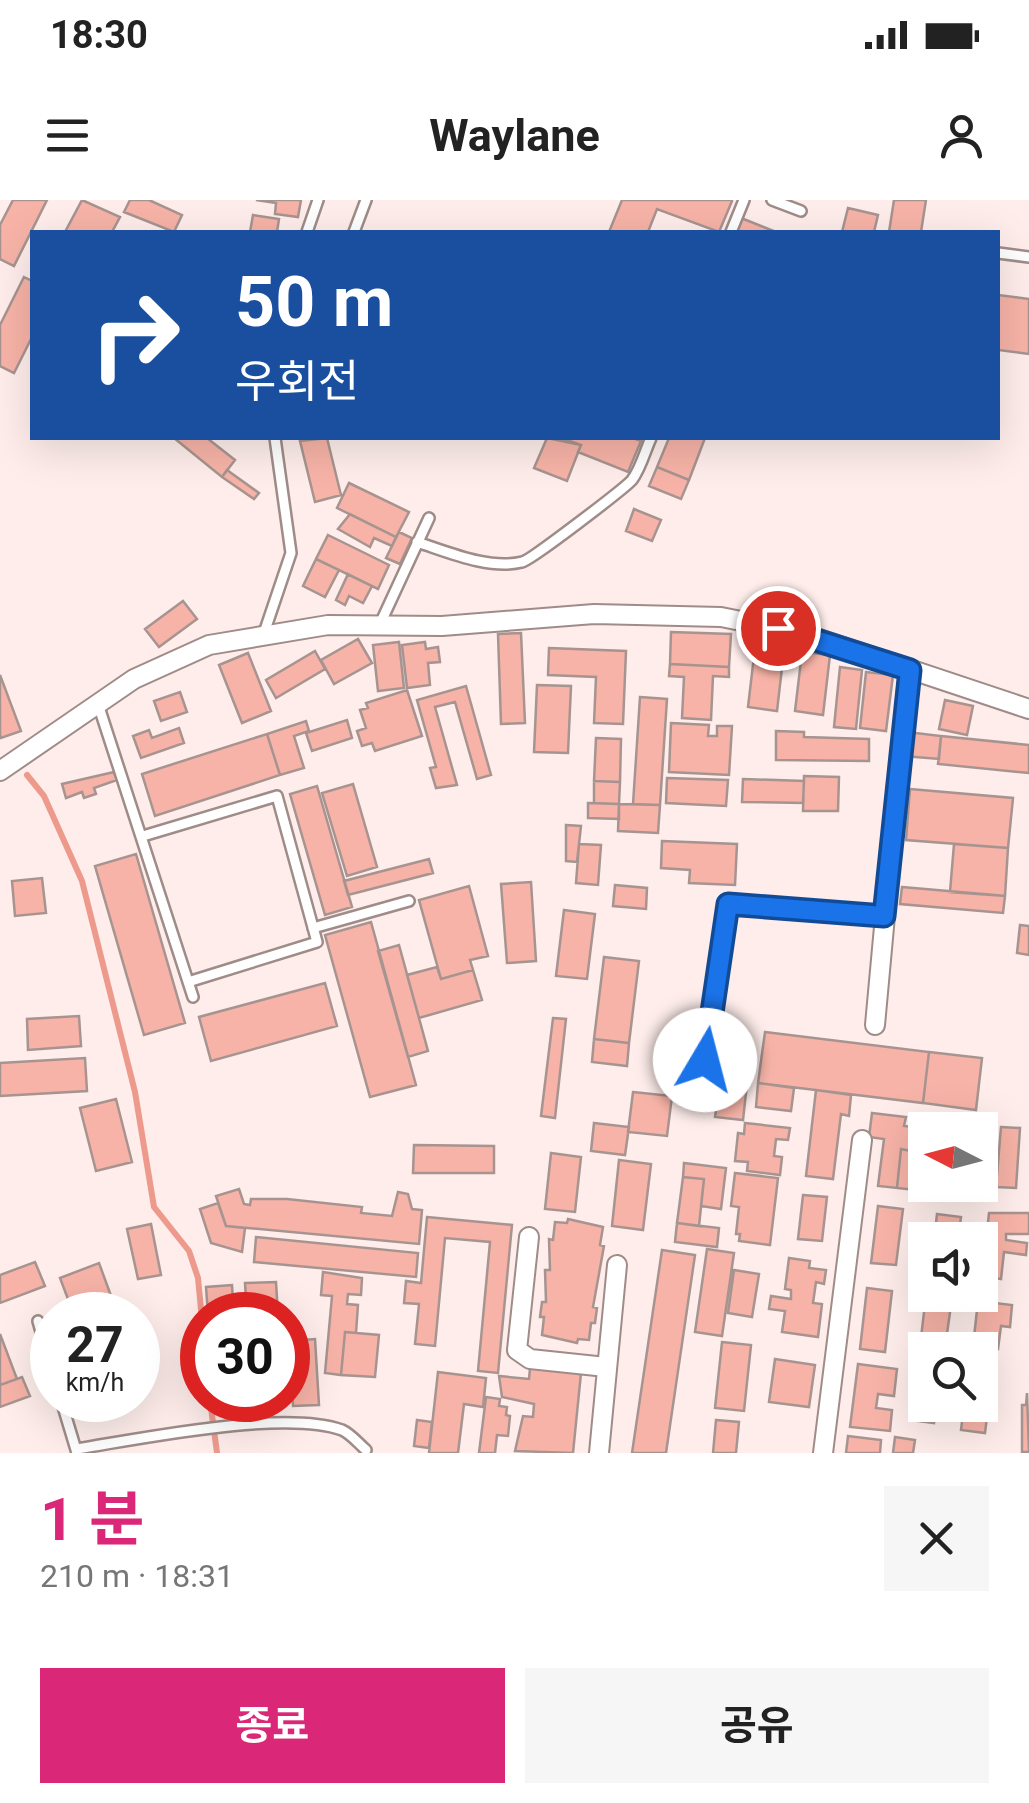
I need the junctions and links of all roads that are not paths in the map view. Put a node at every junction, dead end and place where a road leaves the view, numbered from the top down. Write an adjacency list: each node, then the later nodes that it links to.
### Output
1 (318, 200): 6 (lane)
2 (366, 200): 7 (lane)
3 (744, 200): 8 (lane)
4 (772, 200): 5 (lane)
5 (801, 211)
6 (308, 230)
7 (355, 230)
8 (732, 230)
9 (1000, 253): 10 (lane)
10 (1029, 257)
11 (275, 440): 16 (lane)
12 (649, 440): 14 (lane)
13 (428, 518): 14 (lane)
14 (417, 542): 15 (lane)
15 (380, 624): 16 (street); 17 (street)
16 (264, 632): 18 (street)
17 (910, 670): 19 (street); 23 (street)
18 (98, 704): 20 (street); 21 (lane)
19 (1029, 709)
20 (0, 771)
21 (143, 836): 24 (lane); 25 (lane)
22 (409, 902): 24 (lane)
23 (884, 916): 27 (street); 28 (street)
24 (314, 928): 25 (lane)
25 (188, 982): 26 (lane)
26 (193, 996)
27 (876, 1025)
28 (705, 1060)
29 (862, 1140): 37 (street)
30 (529, 1237): 32 (street)
31 (618, 1265): 32 (street)
32 (606, 1367): 36 (street)
33 (68, 1422): 35 (lane)
34 (366, 1450): 35 (lane)
35 (77, 1451)
36 (599, 1453)
37 (824, 1453)

